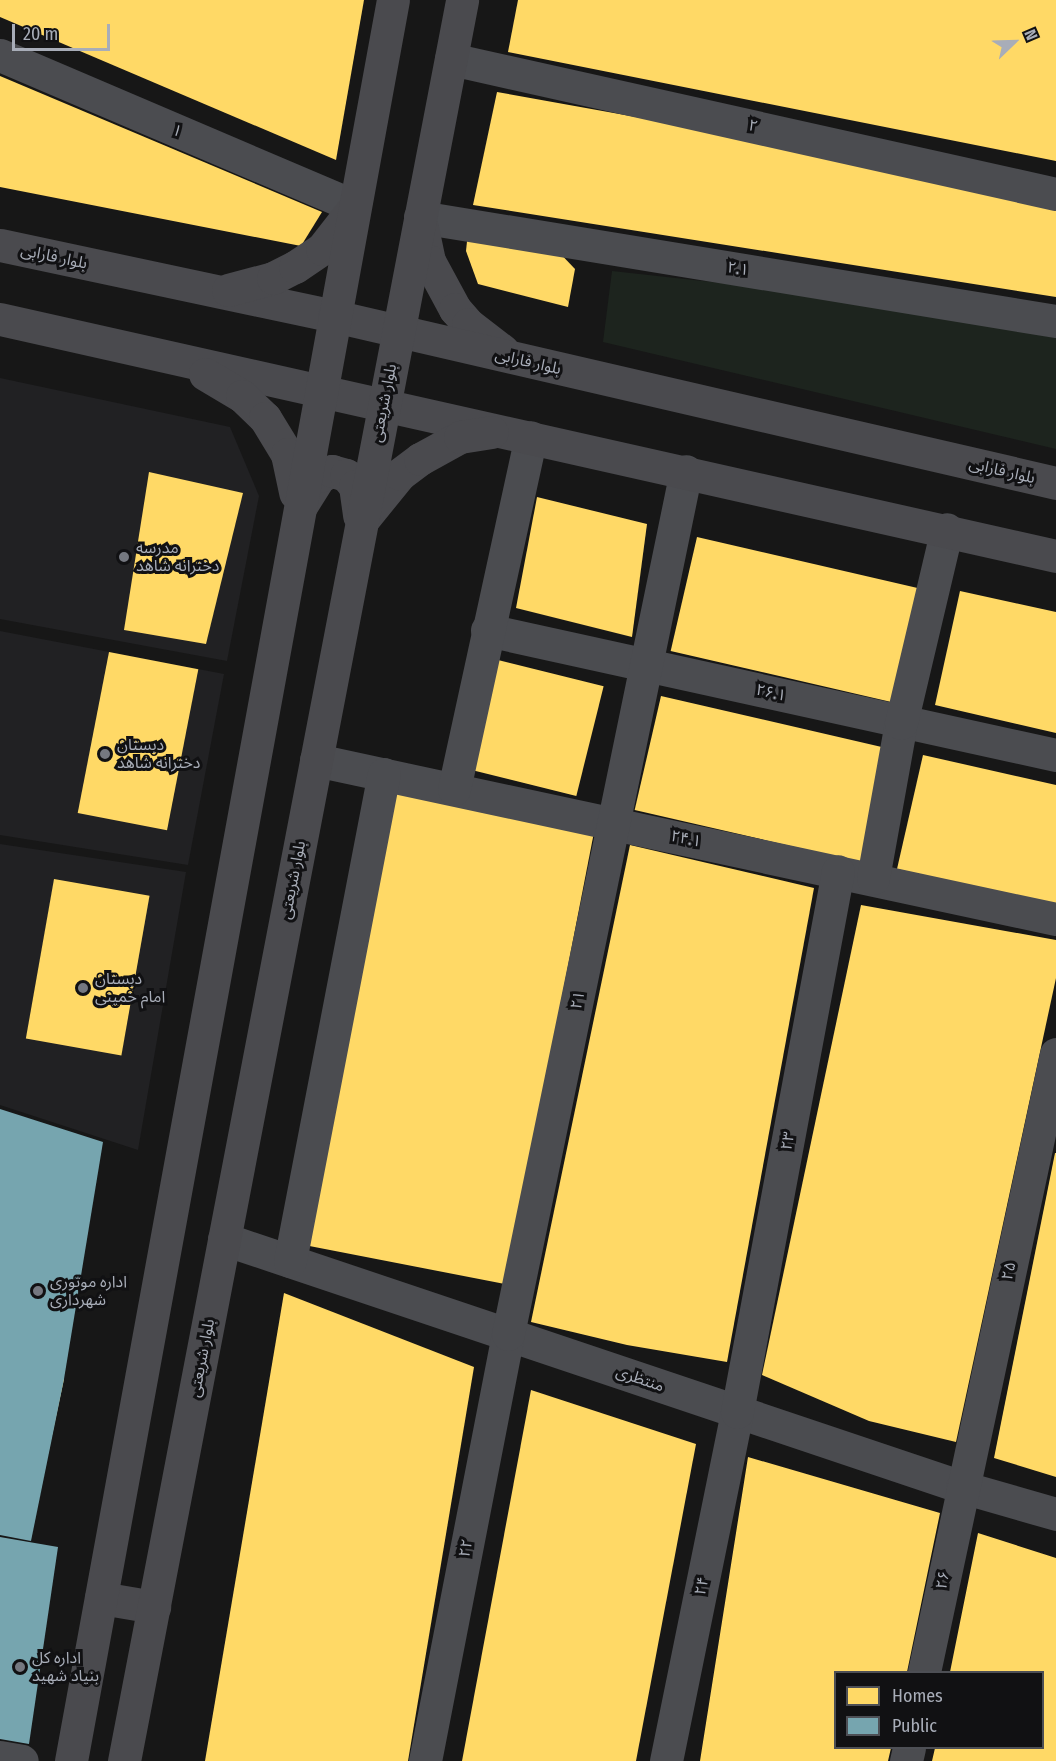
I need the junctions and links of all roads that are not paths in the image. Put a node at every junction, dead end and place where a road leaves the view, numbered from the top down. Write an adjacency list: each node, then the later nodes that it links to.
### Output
1 (393, 0): 6 (main road)
2 (462, 0): 4 (main road, بلوار شریعتی)
3 (0, 56): 6 (street, ۱)
4 (451, 59): 5 (street, ۲); 7 (main road, بلوار شریعتی)
5 (1056, 194)
6 (354, 206): 9 (main road); 10 (main road)
7 (420, 217): 12 (street, ۲.۱); 13 (main road, بلوار شریعتی); 14 (main road)
8 (0, 245): 9 (main road, بلوار فارابی)
9 (217, 292): 10 (main road, بلوار فارابی)
10 (334, 316): 13 (main road, بلوار فارابی); 16 (main road)
11 (0, 319): 15 (main road)
12 (1056, 321)
13 (399, 332): 14 (main road, بلوار فارابی); 17 (main road, بلوار شریعتی)
14 (514, 359): 20 (main road, بلوار فارابی)
15 (183, 360): 16 (main road); 21 (main road)
16 (318, 390): 17 (main road); 21 (main road)
17 (383, 404): 18 (main road); 22 (main road, بلوار شریعتی)
18 (519, 434): 19 (main road); 22 (main road); 25 (street)
19 (686, 471): 23 (main road); 26 (street, ۲۱)
20 (1056, 483)
21 (296, 516): 22 (main road); 43 (main road)
22 (360, 526): 29 (main road, بلوار شریعتی)
23 (947, 529): 24 (main road); 27 (street)
24 (1056, 556)
25 (487, 630): 26 (street, ۲۶.۱); 31 (street)
26 (648, 665): 27 (street, ۲۶.۱); 32 (street, ۲۱)
27 (902, 723): 28 (street, ۲۶.۱); 34 (street)
28 (1056, 754)
29 (316, 760): 30 (street, ۲۴.۱); 37 (main road, بلوار شریعتی)
30 (384, 774): 31 (street, ۲۴.۱); 38 (street)
31 (454, 789): 32 (street, ۲۴.۱)
32 (615, 824): 33 (street, ۲۴.۱); 39 (street, ۲۱)
33 (838, 871): 34 (street, ۲۴.۱); 40 (street, ۲۳)
34 (873, 878): 35 (street, ۲۴.۱)
35 (1056, 920)
36 (1056, 1054): 41 (street, ۲۵)
37 (224, 1239): 38 (street, منتظری); 44 (main road, بلوار شریعتی)
38 (290, 1261): 39 (street, منتظری)
39 (508, 1334): 40 (street, منتظری); 50 (street, ۲۲)
40 (737, 1412): 41 (street, منتظری); 51 (street, ۲۴)
41 (962, 1487): 42 (street, منتظری); 45 (street, ۲۶)
42 (1056, 1514)
43 (101, 1598): 44 (main road); 48 (main road)
44 (154, 1607): 49 (main road, بلوار شریعتی)
45 (924, 1671)
46 (0, 1757): 47 (street)
47 (22, 1761)
48 (71, 1761)
49 (124, 1761)
50 (425, 1761)
51 (666, 1761)

